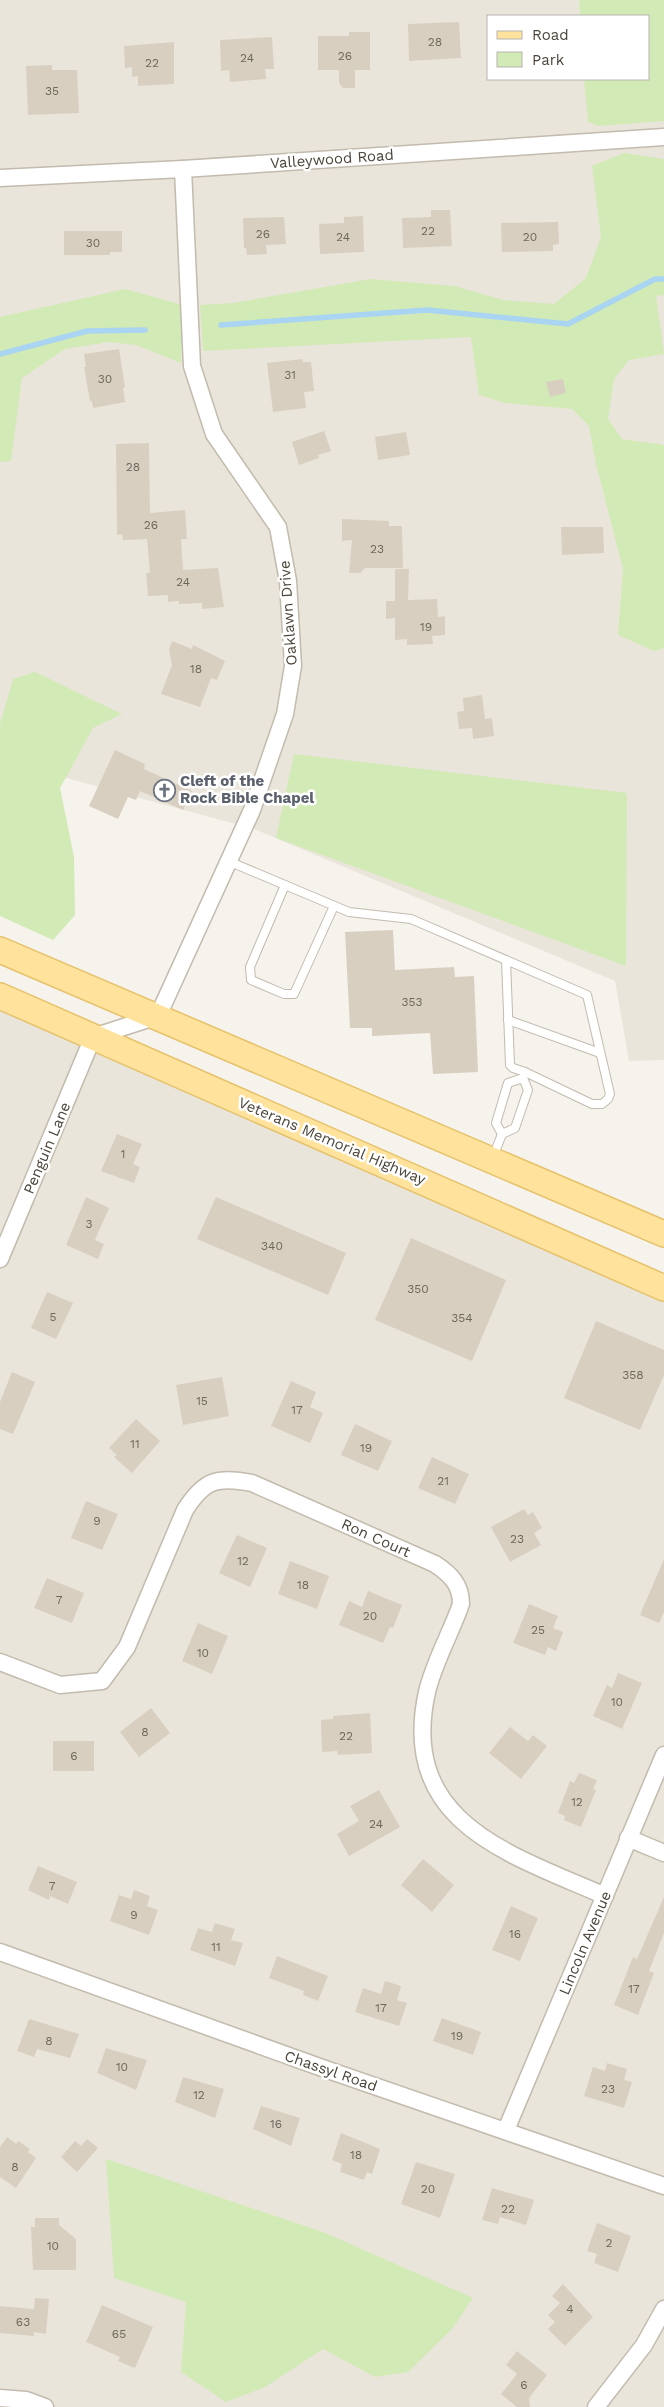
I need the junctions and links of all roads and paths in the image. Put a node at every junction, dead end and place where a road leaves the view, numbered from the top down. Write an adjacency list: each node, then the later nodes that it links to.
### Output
1 (664, 136): 2 (street, Valleywood Road)
2 (183, 169): 3 (street, Valleywood Road); 4 (street, Oaklawn Drive)
3 (0, 178)
4 (228, 861): 5 (lane); 10 (street, Oaklawn Drive)
5 (285, 885): 6 (lane); 6 (lane)
6 (334, 906): 8 (lane)
7 (0, 950): 10 (main road)
8 (506, 960): 11 (lane); 13 (lane)
9 (0, 996): 12 (main road, Veterans Memorial Highway)
10 (158, 1016): 12 (street); 16 (main road)
11 (508, 1020): 13 (lane); 14 (lane)
12 (93, 1037): 18 (street, Penguin Lane); 19 (main road, Veterans Memorial Highway)
13 (600, 1052): 14 (lane)
14 (524, 1075): 15 (lane); 15 (lane)
15 (502, 1134): 16 (lane)
16 (491, 1161): 17 (main road)
17 (664, 1234)
18 (0, 1259)
19 (664, 1288)
20 (0, 1662): 24 (street, Ron Court)
21 (664, 1755): 22 (street, Lincoln Avenue)
22 (628, 1838): 23 (street); 24 (street, Lincoln Avenue)
23 (664, 1853)
24 (605, 1896): 26 (street, Lincoln Avenue)
25 (0, 1952): 26 (street, Chassyl Road)
26 (506, 2130): 27 (street, Chassyl Road)
27 (664, 2186)
28 (664, 2309): 31 (street)
29 (0, 2398): 30 (street)
30 (45, 2407)
31 (596, 2407)

